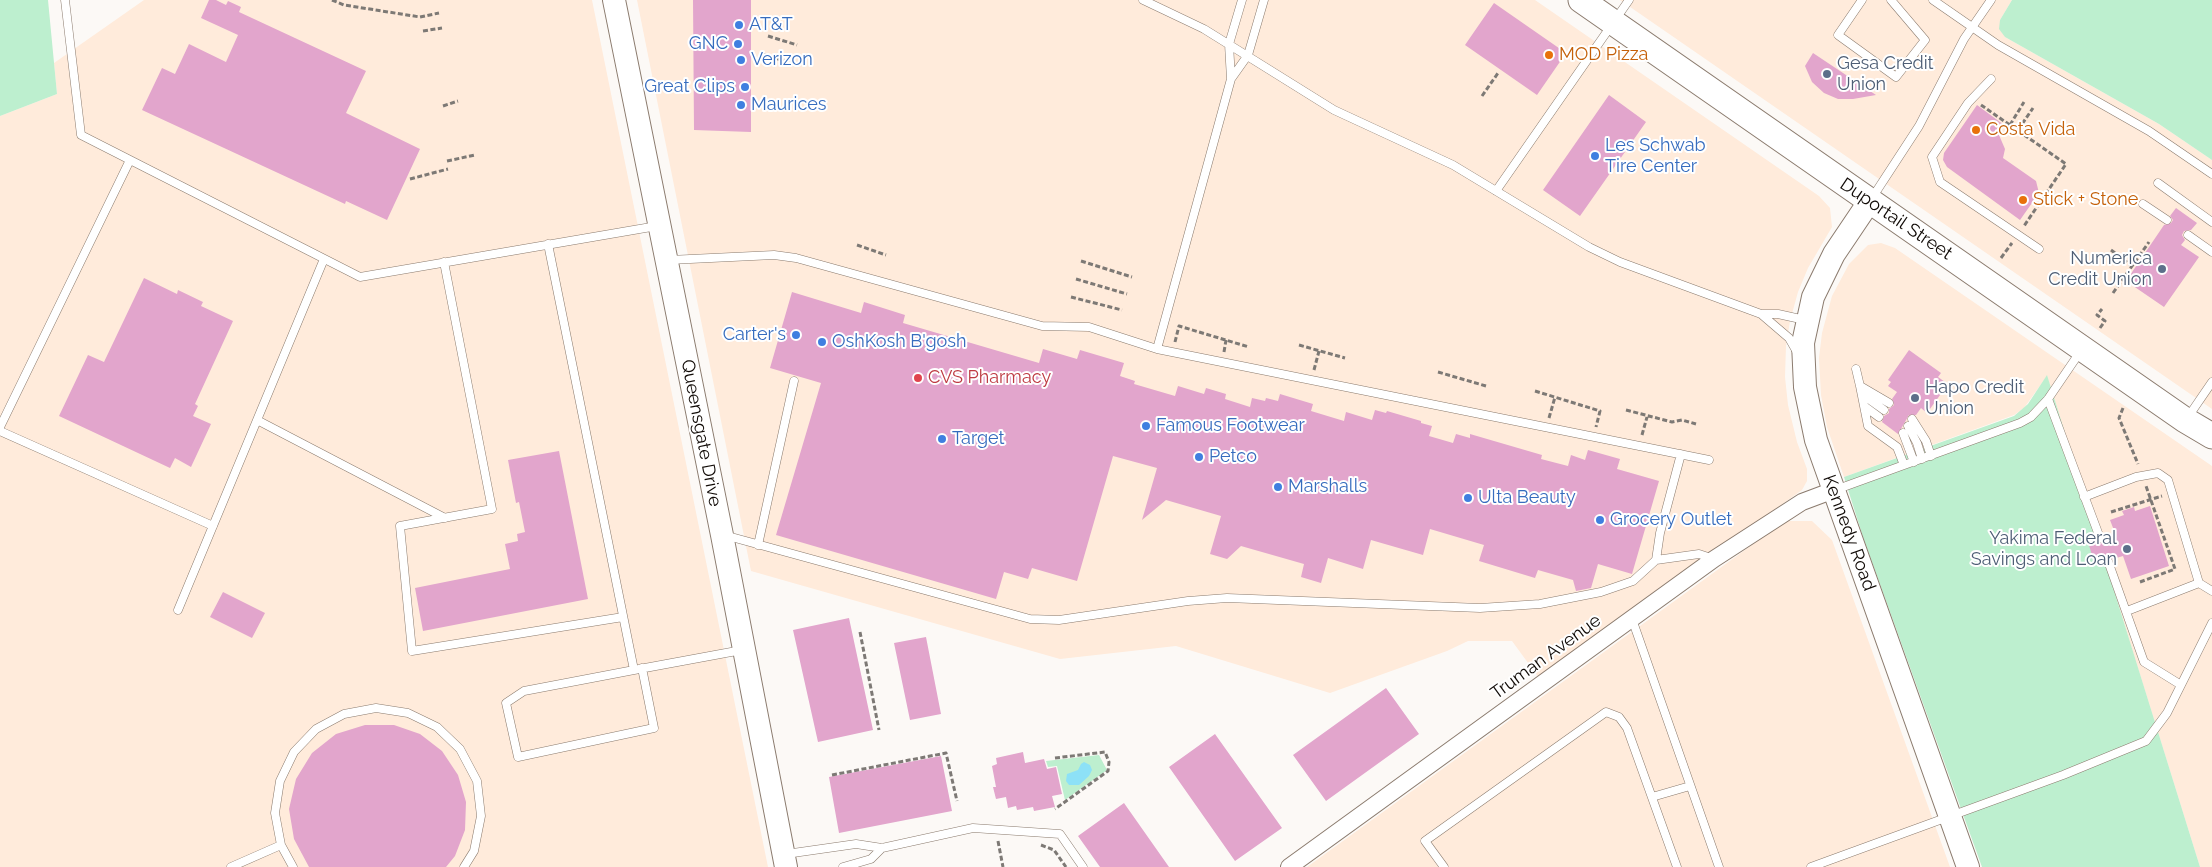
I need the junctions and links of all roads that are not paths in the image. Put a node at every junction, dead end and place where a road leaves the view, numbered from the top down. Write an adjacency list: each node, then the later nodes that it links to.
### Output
1 (65, 0): 18 (lane)
2 (614, 0): 26 (street, Queensgate Drive)
3 (1143, 0): 14 (lane)
4 (1242, 0): 14 (lane)
5 (1264, 0): 15 (lane)
6 (1581, 0): 12 (main road, Duportail Street)
7 (1629, 0): 12 (lane)
8 (1862, 0): 9 (lane)
9 (1891, 0)
10 (1933, 0): 13 (lane)
11 (1990, 0): 13 (lane)
12 (1613, 22): 21 (lane); 22 (main road, Duportail Street)
13 (1972, 27): 19 (lane); 22 (lane)
14 (1229, 44): 15 (lane); 16 (lane)
15 (1248, 55): 16 (lane); 21 (lane)
16 (1231, 79): 36 (lane)
17 (1991, 79): 29 (lane)
18 (130, 160): 31 (lane); 47 (lane)
19 (2212, 174)
20 (2158, 183): 25 (lane)
21 (1496, 191): 34 (lane)
22 (1869, 202): 35 (street, Kennedy Road); 37 (main road, Duportail Street)
23 (2143, 204): 24 (lane)
24 (2167, 220)
25 (2212, 222)
26 (660, 225): 28 (lane); 32 (street, Queensgate Drive)
27 (2188, 235): 30 (lane)
28 (548, 244): 33 (lane); 69 (lane)
29 (2038, 250)
30 (2212, 252)
31 (324, 259): 33 (lane); 45 (lane)
32 (667, 260): 36 (lane); 59 (street, Queensgate Drive)
33 (444, 262): 57 (lane)
34 (1761, 314): 35 (lane); 38 (lane)
35 (1807, 321): 38 (street, Kennedy Road)
36 (1158, 348): 50 (lane)
37 (2083, 348): 43 (lane); 46 (main road, Duportail Street)
38 (1803, 369): 55 (street, Kennedy Road)
39 (1856, 369): 42 (lane)
40 (794, 381): 61 (lane)
41 (2212, 382): 46 (lane)
42 (1860, 386): 44 (lane); 44 (lane)
43 (2048, 399): 51 (lane); 56 (lane)
44 (1864, 406): 54 (lane)
45 (257, 420): 57 (lane); 58 (lane)
46 (2185, 420): 49 (main road, Duportail Street)
47 (0, 427)
48 (0, 431): 58 (lane)
49 (2212, 436)
50 (1681, 454): 52 (lane); 63 (lane)
51 (1930, 456): 53 (lane); 53 (lane)
52 (1709, 460)
53 (1918, 460): 54 (lane)
54 (1904, 465): 55 (lane)
55 (1834, 490): 62 (street, Truman Avenue); 77 (street, Kennedy Road)
56 (2084, 497): 60 (lane); 65 (lane)
57 (445, 518): 69 (lane)
58 (213, 526): 67 (lane)
59 (722, 535): 61 (lane); 72 (street, Queensgate Drive)
60 (2100, 538)
61 (758, 544): 63 (lane)
62 (1714, 559): 63 (lane); 70 (street, Truman Avenue)
63 (1656, 560)
64 (2108, 561): 68 (lane)
65 (2199, 583): 66 (lane); 68 (lane)
66 (2212, 591)
67 (178, 610)
68 (2127, 611): 74 (lane)
69 (624, 617): 73 (lane)
70 (1632, 619): 75 (lane); 86 (street, Truman Avenue)
71 (2212, 623): 74 (lane)
72 (744, 650): 73 (lane); 80 (street, Queensgate Drive)
73 (638, 669): 73 (lane)
74 (2181, 685): 77 (lane)
75 (1690, 786): 76 (lane); 89 (lane)
76 (1652, 797): 87 (lane); 88 (lane)
77 (1950, 815): 90 (lane); 91 (street, Kennedy Road)
78 (281, 845): 81 (lane); 82 (lane); 83 (lane)
79 (882, 848): 80 (lane); 84 (lane); 85 (lane)
80 (785, 861)
81 (231, 867)
82 (293, 867)
83 (464, 867)
84 (843, 867)
85 (1083, 867)
86 (1289, 867)
87 (1444, 867)
88 (1677, 867)
89 (1719, 867)
90 (1811, 867)
91 (1968, 867)

